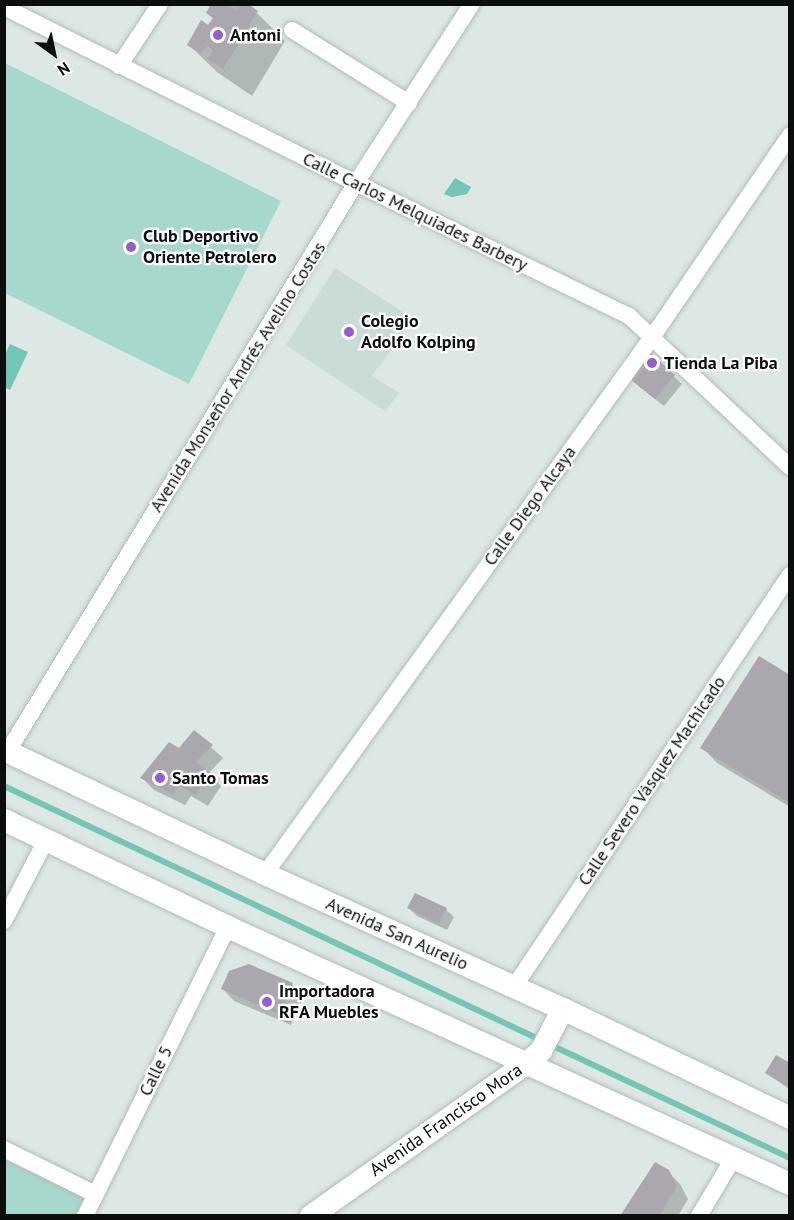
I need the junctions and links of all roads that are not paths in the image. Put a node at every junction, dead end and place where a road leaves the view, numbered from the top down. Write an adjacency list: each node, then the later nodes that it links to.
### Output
1 (160, 4): 5 (street)
2 (472, 4): 6 (street, Avenida Monseñor Andrés Avelino Costas)
3 (4, 7): 5 (street, Calle Carlos Melquiades Barbery)
4 (292, 30): 6 (street)
5 (119, 66): 8 (street, Calle Carlos Melquiades Barbery)
6 (409, 103): 8 (street, Avenida Monseñor Andrés Avelino Costas)
7 (789, 135): 9 (street, Calle Diego Alcaya)
8 (356, 183): 9 (street, Calle Carlos Melquiades Barbery); 12 (street, Avenida Monseñor Andrés Avelino Costas)
9 (653, 336): 10 (street, Calle Carlos Melquiades Barbery); 15 (street, Calle Diego Alcaya)
10 (789, 466)
11 (789, 575): 18 (street, Calle Severo Vásquez Machicado)
12 (6, 751): 15 (main road, Avenida San Aurelio)
13 (4, 820): 14 (main road)
14 (46, 840): 16 (street); 17 (main road)
15 (266, 874): 18 (main road, Avenida San Aurelio)
16 (4, 921)
17 (228, 927): 20 (main road); 25 (street, Calle 5)
18 (514, 987): 19 (main road, Avenida San Aurelio)
19 (560, 1016): 20 (main road, Avenida Francisco Mora); 21 (main road, Avenida San Aurelio)
20 (533, 1058): 23 (main road); 27 (main road, Avenida Francisco Mora)
21 (789, 1118)
22 (4, 1149): 25 (street)
23 (734, 1157): 24 (main road); 28 (street)
24 (789, 1184)
25 (95, 1194): 26 (street, Calle 5)
26 (85, 1215)
27 (311, 1215)
28 (699, 1215)

